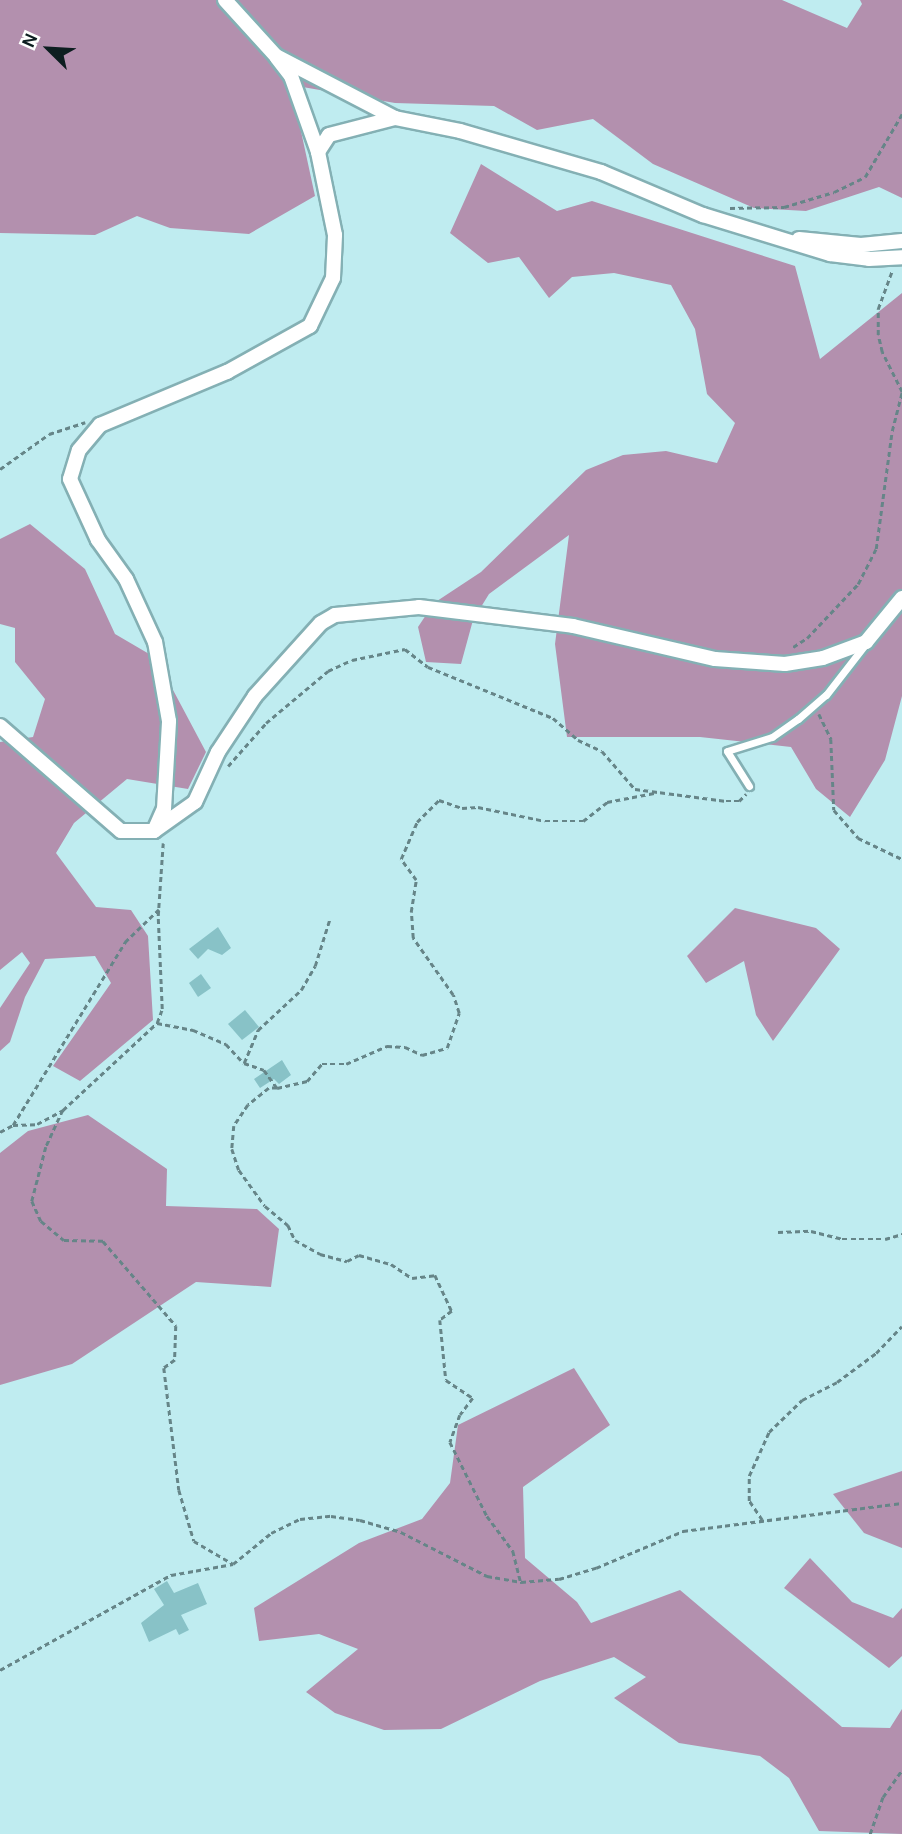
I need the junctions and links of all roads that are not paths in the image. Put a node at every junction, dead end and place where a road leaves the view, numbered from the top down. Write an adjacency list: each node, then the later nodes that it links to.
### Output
1 (225, 0): 2 (street)
2 (276, 56): 3 (street); 4 (street)
3 (395, 118): 4 (street); 5 (street)
4 (318, 152): 12 (street)
5 (781, 239): 6 (street); 7 (street)
6 (902, 241)
7 (899, 258)
8 (902, 598): 9 (street)
9 (866, 642): 11 (lane); 12 (street)
10 (0, 726): 12 (street)
11 (749, 786)
12 (159, 829)

